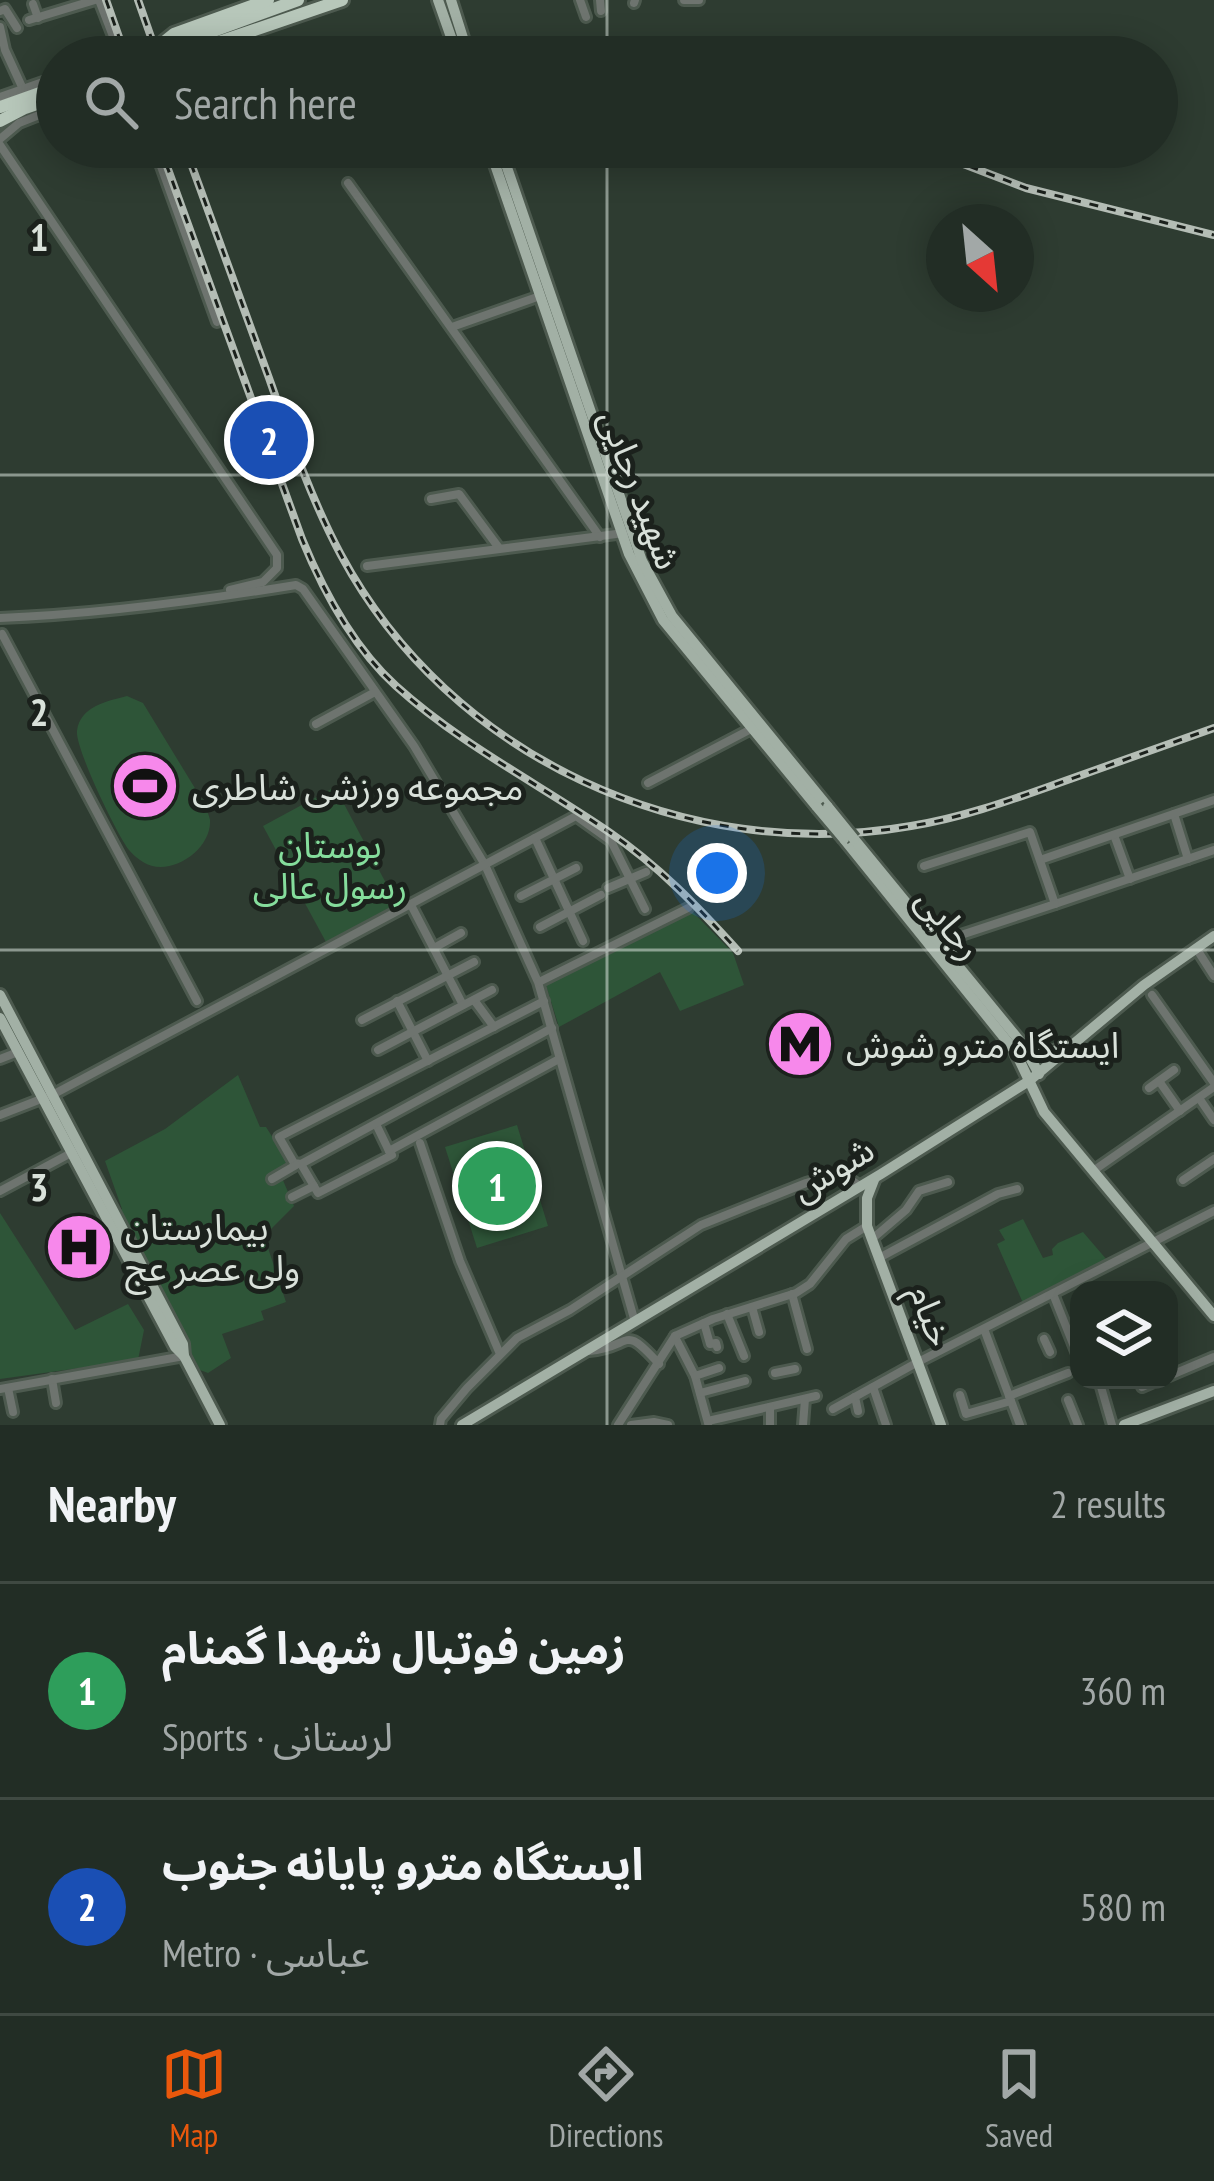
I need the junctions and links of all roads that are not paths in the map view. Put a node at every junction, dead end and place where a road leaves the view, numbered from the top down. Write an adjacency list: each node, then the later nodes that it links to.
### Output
1 (97, 0): 10 (street); 16 (street)
2 (268, 0): 17 (highway)
3 (298, 0): 18 (highway)
4 (342, 0): 19 (highway)
5 (357, 0): 20 (highway)
6 (438, 0): 11 (main road)
7 (580, 0): 13 (street)
8 (684, 0): 9 (street)
9 (699, 1)
10 (32, 4)
11 (450, 10)
12 (0, 11): 15 (street)
13 (586, 17)
14 (0, 27): 22 (street)
15 (17, 28)
16 (110, 36)
17 (171, 36)
18 (214, 36)
19 (228, 36)
20 (261, 36)
21 (36, 84): 22 (street)
22 (23, 89): 24 (street)
23 (36, 94): 26 (highway)
24 (0, 97)
25 (36, 104): 28 (highway)
26 (0, 107)
27 (36, 116): 29 (street)
28 (0, 121)
29 (0, 144): 42 (street)
30 (162, 168): 35 (street)
31 (496, 168): 34 (main road, شهید رجایی)
32 (507, 168): 38 (main road, شهید رجایی)
33 (348, 183): 36 (street)
34 (540, 296): 36 (street); 38 (main road, شهید رجایی)
35 (217, 322)
36 (452, 327): 39 (street)
37 (431, 499): 40 (street)
38 (627, 533): 39 (street); 47 (main road, شهید رجایی); 50 (main road, شهید رجایی)
39 (600, 537): 40 (street)
40 (500, 549): 41 (street)
41 (367, 566)
42 (200, 598): 43 (street); 45 (street)
43 (0, 618)
44 (2, 634): 87 (street)
45 (375, 692): 46 (street); 58 (street)
46 (316, 724)
47 (753, 728): 48 (street); 50 (main road, شهید رجایی)
48 (648, 783)
49 (1214, 800): 51 (street)
50 (823, 807): 54 (main road, رجایی, bridge)
51 (1174, 814): 52 (street); 56 (street)
52 (1114, 834): 57 (street); 63 (street)
53 (536, 838): 58 (street); 62 (street); 64 (street)
54 (849, 839): 96 (main road, رجایی); 102 (main road, رجایی)
55 (1214, 850): 56 (street)
56 (1188, 859): 63 (street)
57 (1040, 860): 59 (street); 67 (street)
58 (485, 865): 66 (street); 81 (street)
59 (924, 866)
60 (576, 868): 62 (street)
61 (646, 872): 64 (street)
62 (554, 878): 65 (street); 70 (street)
63 (1130, 878): 67 (street)
64 (630, 879): 69 (street); 70 (street)
65 (521, 896)
66 (411, 904): 76 (street); 108 (street)
67 (1055, 904): 74 (street)
68 (688, 908): 81 (street)
69 (645, 909)
70 (569, 912): 71 (street); 75 (street)
71 (540, 927)
72 (461, 933): 76 (street)
73 (1214, 935): 77 (main road, شوش)
74 (958, 937)
75 (583, 941)
76 (434, 948): 79 (street)
77 (1196, 948): 80 (street); 95 (main road, شوش)
78 (474, 962): 79 (street)
79 (447, 975): 88 (street); 89 (street)
80 (1214, 976)
81 (538, 982): 86 (street)
82 (492, 990): 85 (street)
83 (0, 995): 108 (main road)
84 (1152, 995): 106 (street)
85 (475, 1000): 89 (street); 92 (street)
86 (544, 1000): 92 (street); 93 (street)
87 (197, 1001)
88 (397, 1001): 90 (street); 94 (street)
89 (463, 1006): 94 (street)
90 (362, 1020)
91 (2, 1026): 98 (main road)
92 (494, 1027): 101 (street)
93 (551, 1028): 100 (street); 113 (street)
94 (412, 1032): 97 (street); 101 (street)
95 (1073, 1044): 96 (main road); 105 (main road, شوش)
96 (1023, 1046): 102 (main road, رجایی)
97 (379, 1050)
98 (18, 1052): 99 (street); 108 (main road)
99 (0, 1059)
100 (559, 1059): 115 (street); 134 (street)
101 (428, 1061): 118 (street)
102 (1026, 1062): 105 (main road)
103 (1174, 1070): 104 (street)
104 (1159, 1081): 107 (street); 110 (street)
105 (1034, 1082): 119 (main road); 121 (main road, شوش)
106 (1214, 1085): 109 (street)
107 (1149, 1088)
108 (49, 1097): 111 (street); 116 (main road); 120 (main road)
109 (1199, 1098): 110 (street); 112 (street)
110 (1180, 1111): 119 (street)
111 (0, 1114)
112 (1214, 1120)
113 (376, 1124): 115 (street); 118 (street)
114 (420, 1143): 152 (street)
115 (389, 1151): 127 (street)
116 (73, 1153): 120 (main road); 128 (street)
117 (1214, 1159): 123 (street)
118 (299, 1164): 122 (street); 127 (street)
119 (1093, 1171): 132 (main road)
120 (89, 1172): 153 (main road)
121 (881, 1174): 125 (main road, شوش); 131 (main road)
122 (272, 1179)
123 (1184, 1180)
124 (948, 1182): 131 (street, شوش)
125 (860, 1186): 134 (street); 140 (main road, شوش)
126 (1017, 1189): 133 (street)
127 (315, 1190): 129 (street)
128 (0, 1191)
129 (292, 1197)
130 (1214, 1211): 132 (street)
131 (869, 1233): 133 (main road, خیام); 135 (street, شوش)
132 (1154, 1244): 136 (street); 139 (main road)
133 (878, 1258): 156 (main road, خیام)
134 (622, 1276): 140 (street); 152 (street)
135 (792, 1294): 137 (street); 149 (street)
136 (1053, 1294): 142 (street); 143 (street)
137 (752, 1307): 138 (street); 144 (street)
138 (727, 1314): 141 (street); 154 (street)
139 (1214, 1316)
140 (635, 1322): 150 (main road, شوش)
141 (704, 1323): 145 (street); 148 (street)
142 (984, 1328): 156 (street); 157 (street)
143 (1068, 1331): 146 (street)
144 (759, 1332)
145 (675, 1336): 158 (street); 165 (street)
146 (1070, 1336)
147 (1044, 1339): 151 (street)
148 (717, 1347)
149 (807, 1348)
150 (587, 1351): 158 (street); 188 (main road, شوش)
151 (1050, 1352)
152 (500, 1354): 187 (street)
153 (184, 1355): 166 (street); 186 (main road)
154 (744, 1355)
155 (1214, 1357): 162 (street)
156 (918, 1362): 168 (street); 195 (main road, خیام)
157 (997, 1363): 159 (street); 177 (street)
158 (659, 1364): 189 (street)
159 (982, 1367)
160 (719, 1368): 165 (street)
161 (794, 1369): 163 (street)
162 (1178, 1372)
163 (776, 1373)
164 (1068, 1373): 177 (street)
165 (695, 1376): 172 (street)
166 (52, 1379): 169 (street); 179 (street)
167 (745, 1381): 172 (street)
168 (873, 1387): 175 (street); 194 (street)
169 (4, 1389): 183 (street)
170 (1102, 1389): 197 (street)
171 (1214, 1391): 198 (main road)
172 (700, 1393): 185 (street)
173 (960, 1395): 177 (street)
174 (816, 1396): 176 (street)
175 (855, 1397): 181 (street); 182 (street)
176 (805, 1399): 180 (street); 193 (street)
177 (1010, 1399): 196 (street)
178 (1068, 1400): 184 (street)
179 (56, 1402)
180 (770, 1407): 185 (street); 192 (street)
181 (833, 1409)
182 (858, 1411)
183 (13, 1412)
184 (1072, 1420)
185 (708, 1423)
186 (220, 1425)
187 (440, 1425)
188 (462, 1425)
189 (618, 1425)
190 (632, 1425): 191 (street)
191 (668, 1425)
192 (770, 1425)
193 (803, 1425)
194 (886, 1425)
195 (941, 1425)
196 (1020, 1425)
197 (1112, 1425)
198 (1124, 1425)

